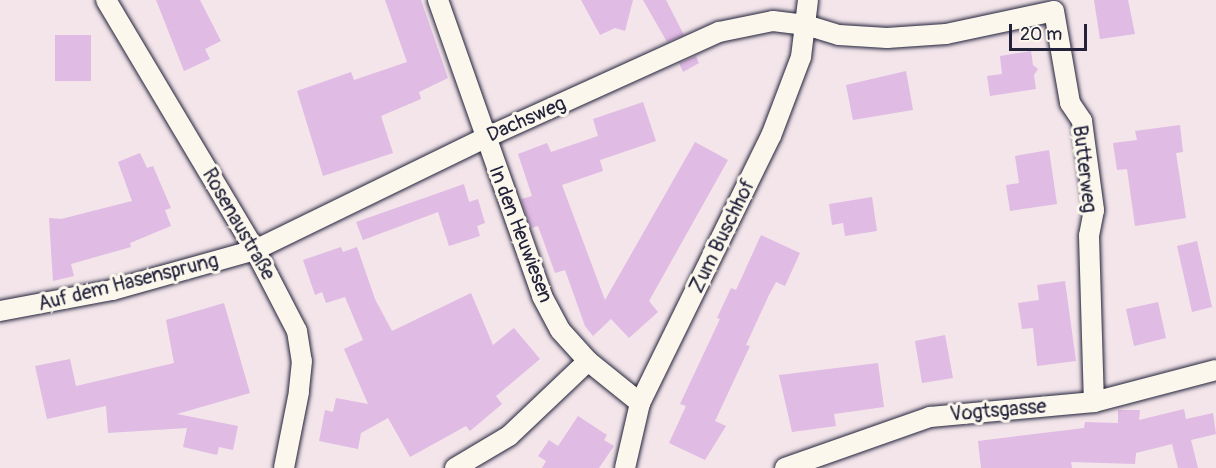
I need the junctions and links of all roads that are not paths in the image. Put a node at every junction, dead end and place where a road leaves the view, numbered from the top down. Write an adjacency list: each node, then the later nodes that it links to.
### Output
1 (106, 0): 6 (street, Rosenaustraße)
2 (438, 0): 5 (street, In den Heuwiesen)
3 (808, 0): 4 (street, Zum Buschhof)
4 (807, 24): 5 (street, Dachsweg); 10 (street, Butterweg); 11 (street, Zum Buschhof)
5 (485, 138): 6 (street, Dachsweg); 8 (street, In den Heuwiesen)
6 (255, 250): 7 (street, Auf dem Hasensprung); 12 (street, Rosenaustraße)
7 (0, 312)
8 (588, 361): 11 (street, In den Heuwiesen); 13 (street)
9 (1216, 370): 10 (street, Vogtsgasse)
10 (1094, 402): 15 (street, Vogtsgasse)
11 (640, 404): 14 (street, Zum Buschhof)
12 (284, 468)
13 (455, 468)
14 (626, 468)
15 (785, 468)

